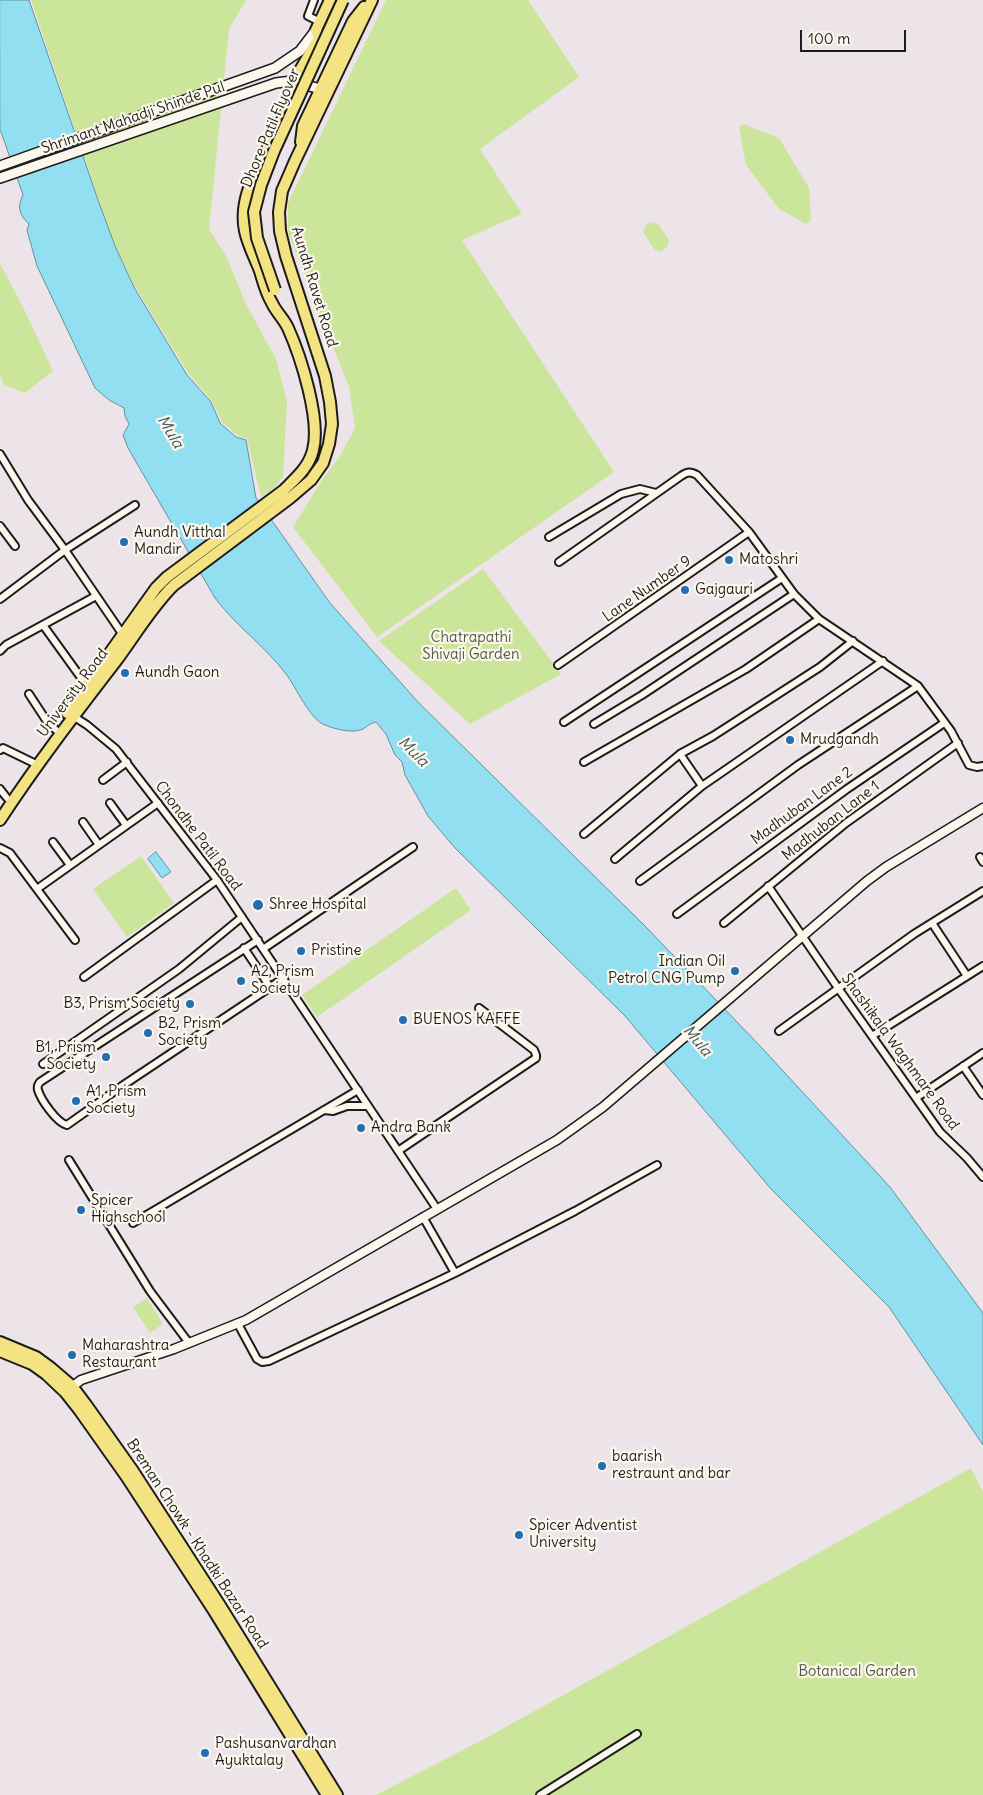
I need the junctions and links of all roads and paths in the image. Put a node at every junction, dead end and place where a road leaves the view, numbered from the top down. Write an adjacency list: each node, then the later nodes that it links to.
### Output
1 (314, 0): 5 (street)
2 (330, 0): 5 (main road)
3 (342, 0): 11 (main road, Dhore Patil Flyover, bridge)
4 (371, 0): 7 (main road); 8 (main road, Aundh Ravet Road)
5 (318, 26): 6 (main road); 9 (main road, Shrimant Mahadji Shinde Pul)
6 (292, 81): 7 (main road); 10 (main road, Shrimant Mahadji Shinde Pul); 11 (main road)
7 (320, 89): 8 (main road)
8 (300, 151): 14 (main road, Aundh Ravet Road)
9 (0, 166)
10 (0, 178)
11 (288, 327): 14 (main road)
12 (0, 454): 20 (street)
13 (656, 493): 17 (street); 18 (street); 21 (street)
14 (287, 494): 28 (main road, University Road)
15 (135, 505): 20 (street)
16 (0, 526): 19 (street)
17 (749, 532): 22 (street); 32 (street, Lane Number 9)
18 (549, 536)
19 (15, 546)
20 (65, 550): 24 (street); 25 (street)
21 (559, 562)
22 (782, 578): 23 (street); 37 (street)
23 (794, 594): 26 (street); 39 (street)
24 (96, 596): 27 (street); 28 (street)
25 (0, 599)
26 (819, 619): 29 (street); 45 (street)
27 (43, 624): 30 (street); 33 (street)
28 (126, 639): 33 (main road, University Road); 36 (main road, University Road)
29 (853, 641): 31 (street); 43 (street)
30 (0, 651)
31 (883, 662): 34 (street); 49 (street)
32 (558, 665)
33 (87, 686): 40 (main road, University Road)
34 (918, 686): 38 (street); 66 (street)
35 (28, 694): 40 (street)
36 (73, 716): 44 (street, Chondhe Patil Road); 46 (main road, University Road)
37 (564, 722)
38 (944, 723): 41 (street); 70 (street, Madhuban Lane 2)
39 (594, 724)
40 (56, 730): 46 (main road, University Road)
41 (958, 743): 47 (street); 67 (street, Madhuban Lane 1)
42 (0, 750): 46 (street)
43 (680, 754): 49 (street); 58 (street)
44 (127, 762): 48 (street); 52 (street, Chondhe Patil Road)
45 (584, 762)
46 (35, 764): 50 (main road, University Road); 55 (main road, University Road)
47 (983, 766)
48 (103, 780)
49 (702, 786): 63 (street)
50 (4, 794): 53 (main road, University Road)
51 (110, 803): 57 (street)
52 (158, 803): 57 (street); 65 (street, Chondhe Patil Road)
53 (0, 808)
54 (983, 808): 74 (street)
55 (0, 820)
56 (83, 822): 60 (street)
57 (126, 826): 60 (street)
58 (584, 834)
59 (53, 842): 64 (street)
60 (99, 845): 64 (street)
61 (414, 847): 78 (street)
62 (0, 848): 68 (street)
63 (615, 859)
64 (70, 865): 68 (street)
65 (218, 880): 71 (street, Chondhe Patil Road); 80 (street)
66 (640, 881)
67 (768, 886): 72 (street, Madhuban Lane 1); 74 (street, Shashikala Waghmare Road)
68 (38, 889): 75 (street)
69 (983, 891): 73 (street)
70 (677, 914)
71 (242, 917): 76 (street, Chondhe Patil Road); 89 (street)
72 (724, 923)
73 (932, 923): 81 (street); 84 (street)
74 (804, 936): 84 (street, Shashikala Waghmare Road); 100 (street)
75 (75, 940)
76 (258, 940): 77 (street); 78 (street, Chondhe Patil Road)
77 (244, 948): 83 (street); 83 (street)
78 (263, 950): 82 (street, Chondhe Patil Road)
79 (983, 966): 81 (street)
80 (84, 976)
81 (967, 976): 87 (street)
82 (284, 978): 83 (street); 91 (street, Chondhe Patil Road)
83 (270, 987)
84 (838, 988): 86 (street); 87 (street, Shashikala Waghmare Road)
85 (479, 1008): 96 (street)
86 (779, 1031)
87 (872, 1036): 93 (street, Shashikala Waghmare Road)
88 (983, 1053): 90 (street)
89 (43, 1064)
90 (963, 1066): 92 (street); 93 (street)
91 (358, 1090): 94 (street, Chondhe Patil Road); 95 (street)
92 (983, 1095)
93 (916, 1098): 99 (street, Shashikala Waghmare Road)
94 (368, 1106): 95 (street); 96 (street, Chondhe Patil Road)
95 (324, 1110): 102 (street)
96 (398, 1151): 100 (street, Chondhe Patil Road)
97 (69, 1160): 106 (street)
98 (657, 1165): 103 (street)
99 (983, 1177)
100 (437, 1209): 101 (street)
101 (423, 1217): 103 (street); 104 (street)
102 (133, 1223)
103 (454, 1273): 104 (street)
104 (238, 1324): 106 (street)
105 (0, 1342): 108 (main road, Breman Chowk - Khadki Bazar Road)
106 (189, 1343): 108 (street)
107 (0, 1351): 108 (main road, Breman Chowk - Khadki Bazar Road)
108 (68, 1389): 110 (main road, Breman Chowk - Khadki Bazar Road); 111 (main road, Breman Chowk - Khadki Bazar Road)
109 (637, 1734): 112 (street)
110 (327, 1795)
111 (337, 1795)
112 (540, 1795)

